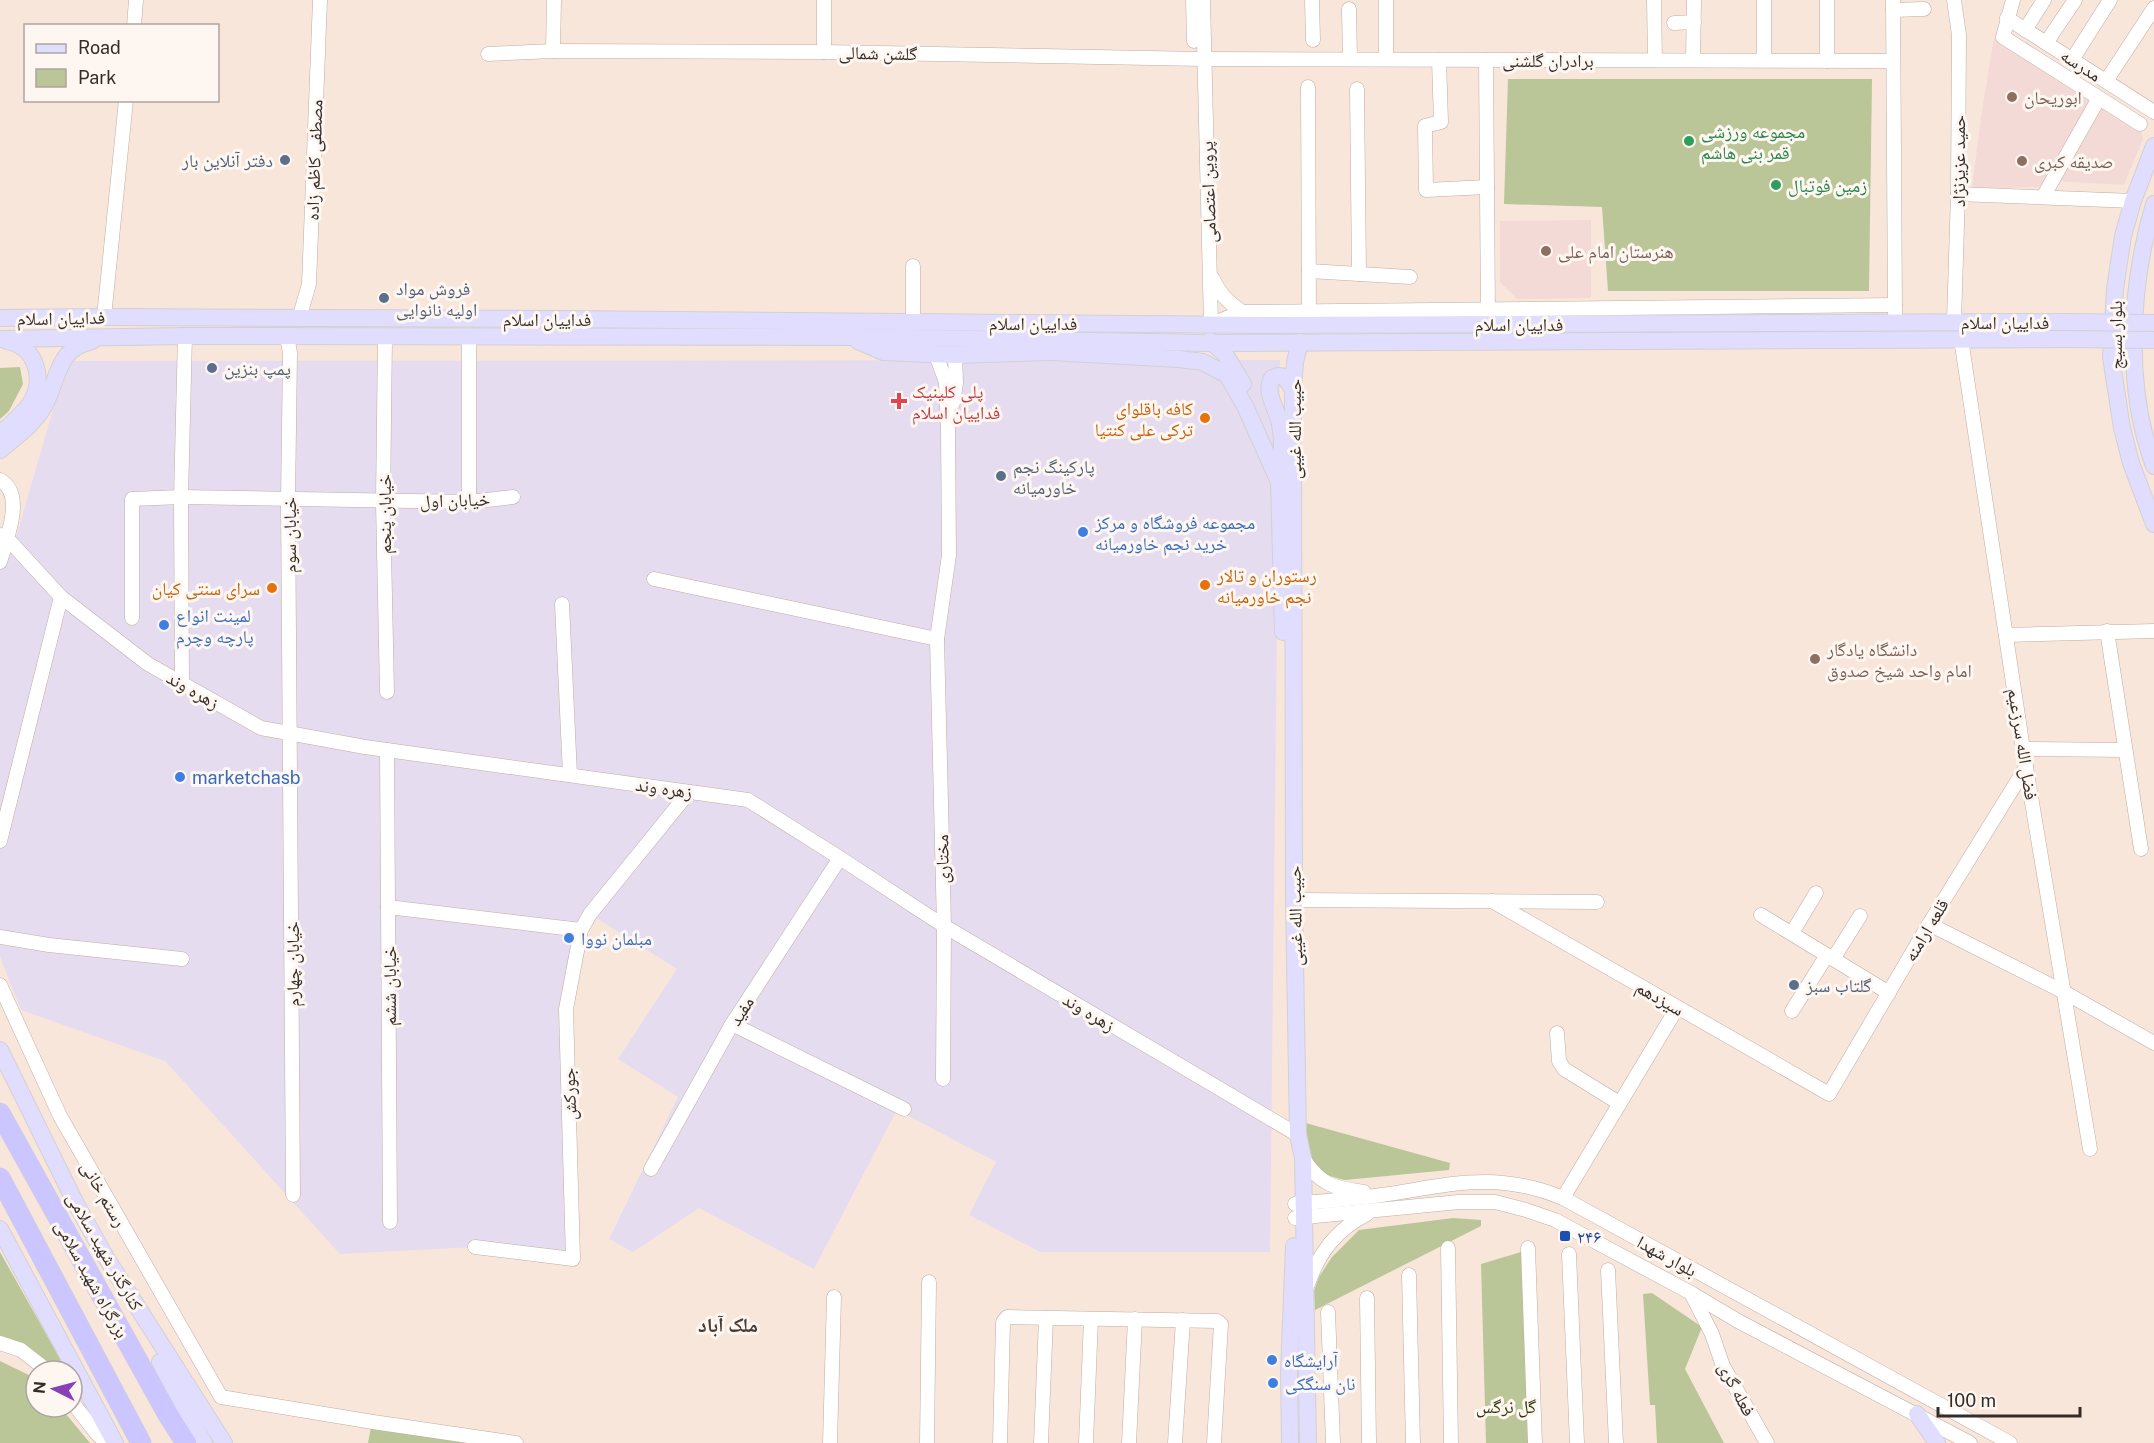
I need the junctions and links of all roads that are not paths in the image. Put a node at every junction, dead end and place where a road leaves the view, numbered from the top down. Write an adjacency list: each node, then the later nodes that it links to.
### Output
1 (136, 0): 26 (street)
2 (320, 0): 68 (street, مصطفی کاظم زاده)
3 (554, 0): 30 (street)
4 (824, 0): 31 (street)
5 (1194, 0): 33 (street, پروین اعتصامی)
6 (1203, 0): 33 (street, پروین اعتصامی)
7 (1312, 0): 28 (street)
8 (1654, 0): 38 (street)
9 (1694, 0): 24 (street)
10 (1764, 0): 40 (street)
11 (1827, 0): 41 (street)
12 (1954, 0): 53 (street, حمید عزیزنژاد)
13 (2013, 0): 23 (street)
14 (2044, 0): 27 (street)
15 (2075, 0): 29 (street)
16 (2110, 0): 42 (street)
17 (1386, 1): 35 (street)
18 (1878, 1): 19 (street)
19 (1893, 3): 22 (street); 43 (street)
20 (2154, 8): 44 (street)
21 (1349, 9): 34 (street)
22 (1924, 9)
23 (2007, 18): 27 (street, مدرسه); 47 (street)
24 (1694, 22): 25 (street); 39 (street)
25 (1674, 23)
26 (134, 24)
27 (2025, 30): 29 (street, مدرسه)
28 (1313, 40)
29 (2046, 44): 42 (street, مدرسه)
30 (553, 51): 31 (street, گلشن شمالی); 32 (street, گلشن شمالی)
31 (824, 52): 33 (street, گلشن شمالی)
32 (488, 54)
33 (1203, 59): 34 (street, برادران گلشنی); 59 (street, پروین اعتصامی)
34 (1350, 59): 35 (street, برادران گلشنی)
35 (1386, 59): 36 (street, برادران گلشنی)
36 (1439, 60): 37 (street, برادران گلشنی); 52 (street)
37 (1486, 60): 38 (street, برادران گلشنی); 52 (street)
38 (1655, 60): 39 (street, برادران گلشنی)
39 (1693, 60): 40 (street, برادران گلشنی)
40 (1764, 60): 41 (street, برادران گلشنی)
41 (1827, 60): 43 (street, برادران گلشنی)
42 (2072, 60): 44 (street, مدرسه)
43 (1893, 61): 64 (street)
44 (2106, 81): 49 (street, مدرسه)
45 (1308, 87): 58 (street)
46 (1357, 89): 60 (street)
47 (2099, 98): 50 (street); 54 (street)
48 (126, 102): 65 (street)
49 (2154, 112)
50 (2140, 124)
51 (2154, 146): 55 (main road, بلوار بسیج)
52 (1487, 187): 66 (street)
53 (1958, 194): 54 (street); 69 (street, حمید عزیزنژاد)
54 (2043, 197): 55 (street)
55 (2133, 201): 100 (main road, بلوار بسیج)
56 (2154, 204): 92 (main road, بلوار بسیج)
57 (913, 266): 70 (street)
58 (1309, 271): 60 (street); 62 (street)
59 (1210, 273): 63 (street); 72 (street, پروین اعتصامی)
60 (1359, 274): 61 (street)
61 (1410, 277)
62 (1309, 311): 63 (street); 66 (street)
63 (1242, 312): 72 (street); 73 (street)
64 (1895, 313): 66 (main road, فداییان اسلام); 69 (main road, فداییان اسلام)
65 (104, 317): 67 (main road, فداییان اسلام); 68 (main road, فداییان اسلام)
66 (1488, 317): 73 (main road, فداییان اسلام)
67 (0, 318)
68 (299, 319): 70 (main road, فداییان اسلام)
69 (1954, 321): 74 (main road, فداییان اسلام)
70 (913, 322): 72 (main road, فداییان اسلام)
71 (2154, 323): 74 (main road, bridge)
72 (1211, 324): 73 (main road, فداییان اسلام); 85 (main road)
73 (1263, 325)
74 (2066, 330): 82 (main road, فداییان اسلام); 83 (main road, bridge)
75 (185, 336): 76 (main road, فداییان اسلام); 77 (main road, فداییان اسلام); 96 (street)
76 (287, 336): 78 (main road, فداییان اسلام); 97 (street, خیابان سوم)
77 (107, 337): 81 (main road, فداییان اسلام); 91 (main road)
78 (386, 337): 79 (main road, فداییان اسلام); 98 (street, خیابان پنجم)
79 (469, 337): 80 (main road, فداییان اسلام); 99 (street)
80 (849, 337): 85 (main road, فداییان اسلام); 86 (main road)
81 (0, 339): 90 (main road)
82 (1961, 339): 84 (main road, فداییان اسلام); 109 (street, فضل الله سرزعیم)
83 (2154, 340)
84 (1300, 342): 85 (main road, فداییان اسلام); 88 (main road, حبیب الله غیبی)
85 (1210, 343): 94 (main road, حبیب الله غیبی)
86 (936, 355): 87 (main road); 89 (street, مختاری)
87 (955, 355): 89 (street, مختاری); 94 (main road)
88 (1293, 390): 94 (main road); 113 (main road, حبیب الله غیبی)
89 (948, 431): 110 (street, مختاری)
90 (0, 434)
91 (0, 450)
92 (2154, 466)
93 (0, 480): 101 (street)
94 (1279, 482): 113 (main road, حبیب الله غیبی)
95 (513, 496): 99 (street, خیابان اول)
96 (181, 497): 97 (street, خیابان اول); 106 (street, خیابان اول); 111 (street)
97 (288, 500): 98 (street, خیابان اول); 114 (street, خیابان سوم)
98 (383, 502): 99 (street, خیابان اول); 112 (street, خیابان پنجم)
99 (469, 502)
100 (2154, 524)
101 (3, 536): 102 (street); 104 (street, زهره وند)
102 (0, 562)
103 (654, 579): 110 (street)
104 (61, 597): 111 (street, زهره وند); 121 (street)
105 (562, 604): 119 (street)
106 (132, 618)
107 (2107, 631): 108 (street); 109 (street); 117 (street)
108 (2154, 631)
109 (2006, 635): 115 (street, فضل الله سرزعیم)
110 (937, 639): 132 (street, مختاری)
111 (182, 683): 114 (street, زهره وند)
112 (387, 692)
113 (1294, 697): 125 (main road, حبیب الله غیبی)
114 (290, 734): 116 (street, زهره وند); 158 (street, خیابان چهارم)
115 (2023, 749): 117 (street); 118 (street, فضل الله سرزعیم)
116 (387, 750): 119 (street, زهره وند); 128 (street, خیابان ششم)
117 (2125, 750): 122 (street)
118 (2026, 767): 131 (street, قلعه ارامنه); 139 (street, فضل الله سرزعیم)
119 (570, 775): 120 (street, زهره وند)
120 (689, 792): 123 (street, زهره وند); 133 (street)
121 (0, 841)
122 (2141, 849)
123 (840, 858): 132 (street, زهره وند); 143 (street, مفید)
124 (1816, 893): 134 (street)
125 (1294, 900): 126 (street); 152 (main road, حبیب الله غیبی)
126 (1492, 901): 127 (street); 141 (street, سیزدهم)
127 (1597, 902)
128 (388, 907): 133 (street); 162 (street, خیابان ششم)
129 (1761, 915): 134 (street)
130 (1860, 916): 136 (street)
131 (1929, 924): 139 (street); 140 (street, قلعه ارامنه)
132 (944, 926): 147 (street, مختاری); 152 (street, زهره وند)
133 (581, 930): 164 (street, جورکش)
134 (1792, 933): 136 (street)
135 (0, 937): 137 (street)
136 (1830, 957): 140 (street); 142 (street)
137 (182, 959)
138 (0, 985): 197 (street, رستم خانی)
139 (2064, 992): 145 (street); 153 (street, فضل الله سرزعیم)
140 (1889, 993): 148 (street, قلعه ارامنه)
141 (1677, 1008): 148 (street, سیزدهم); 149 (street)
142 (1792, 1011)
143 (732, 1024): 150 (street); 155 (street, مفید)
144 (1557, 1033): 149 (street)
145 (2154, 1043)
146 (0, 1050): 168 (main road, کنارگذر شهید سلامی)
147 (943, 1079)
148 (1829, 1094)
149 (1619, 1103): 159 (street)
150 (904, 1109)
151 (0, 1113): 194 (highway, بزرگراه شهید سلامی)
152 (1298, 1135): 154 (main road, حبیب الله غیبی); 161 (main road, حبیب الله غیبی)
153 (2090, 1149)
154 (1303, 1158): 157 (street); 161 (main road, حبیب الله غیبی)
155 (651, 1169)
156 (0, 1178): 193 (highway, بزرگراه شهید سلامی)
157 (1381, 1195): 159 (street, بلوار شهدا); 161 (street, بلوار شهدا)
158 (293, 1196)
159 (1563, 1198): 171 (street, بلوار شهدا)
160 (1374, 1210): 161 (street, بلوار شهدا); 173 (street); 174 (street, بلوار شهدا)
161 (1300, 1211): 173 (main road, حبیب الله غیبی); 187 (main road, حبیب الله غیبی)
162 (390, 1221)
163 (0, 1229): 192 (main road)
164 (476, 1247)
165 (1448, 1248): 211 (street)
166 (1528, 1248): 212 (street)
167 (1569, 1254): 213 (street)
168 (105, 1256): 195 (main road); 196 (main road, کنارگذر شهید سلامی)
169 (1608, 1270): 214 (street)
170 (1409, 1275): 210 (street)
171 (1701, 1275): 174 (street); 218 (street, بلوار شهدا)
172 (929, 1282): 199 (street)
173 (1305, 1291): 186 (main road, حبیب الله غیبی)
174 (1690, 1293): 182 (street, بلوار شهدا); 183 (street, فعله گری)
175 (834, 1297): 198 (street)
176 (1367, 1298): 209 (street)
177 (1328, 1312): 208 (street)
178 (1046, 1318): 179 (street); 200 (street); 201 (street)
179 (1091, 1319): 180 (street); 202 (street)
180 (1135, 1320): 181 (street); 203 (street)
181 (1183, 1320): 204 (street); 205 (street)
182 (1738, 1321): 183 (street); 188 (street, بلوار شهدا)
183 (1712, 1334): 215 (street, فعله گری)
184 (0, 1343): 185 (street)
185 (35, 1359)
186 (1306, 1371): 187 (main road); 207 (main road, حبیب الله غیبی)
187 (1289, 1372): 206 (main road, حبیب الله غیبی)
188 (1917, 1414): 190 (street, بلوار شهدا); 216 (main road)
189 (84, 1417): 191 (street)
190 (1953, 1438): 217 (street, بلوار شهدا)
191 (107, 1443)
192 (115, 1443)
193 (141, 1443)
194 (186, 1443)
195 (204, 1443)
196 (224, 1443)
197 (516, 1443)
198 (830, 1443)
199 (927, 1443)
200 (1000, 1443)
201 (1041, 1443)
202 (1086, 1443)
203 (1129, 1443)
204 (1174, 1443)
205 (1214, 1443)
206 (1290, 1443)
207 (1308, 1443)
208 (1333, 1443)
209 (1369, 1443)
210 (1413, 1443)
211 (1451, 1443)
212 (1535, 1443)
213 (1577, 1443)
214 (1616, 1443)
215 (1767, 1443)
216 (1936, 1443)
217 (1970, 1443)
218 (2010, 1443)

